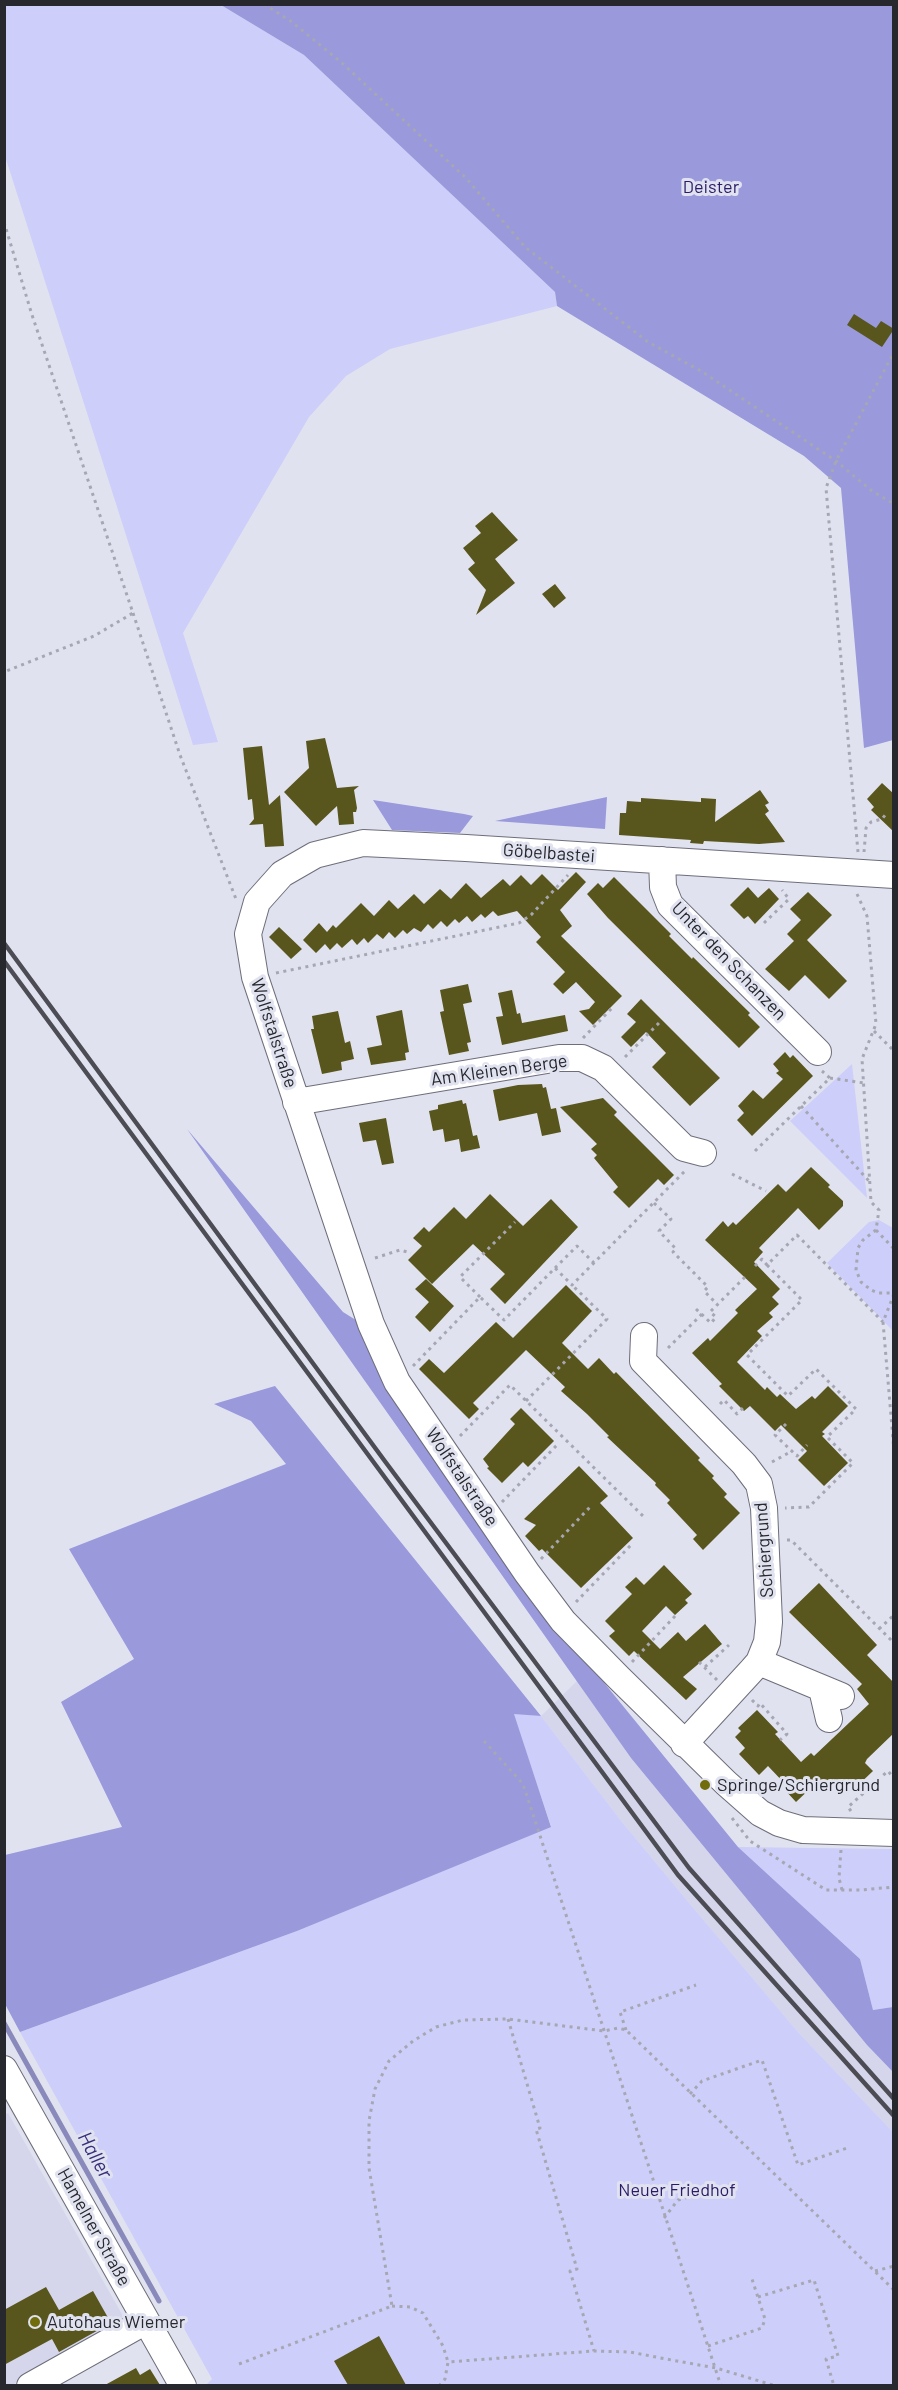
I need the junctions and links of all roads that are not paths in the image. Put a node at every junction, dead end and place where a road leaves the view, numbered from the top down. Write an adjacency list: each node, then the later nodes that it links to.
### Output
1 (662, 860): 2 (street, Göbelbastei); 3 (street, Göbelbastei); 4 (street, Unter den Schanzen)
2 (894, 875)
3 (248, 934): 5 (street, Wolfstalstraße)
4 (818, 1052)
5 (296, 1102): 6 (street, Am Kleinen Berge); 10 (street, Wolfstalstraße)
6 (703, 1153)
7 (644, 1336): 8 (street, Schiergrund)
8 (759, 1662): 9 (street); 10 (street, Schiergrund)
9 (829, 1719)
10 (684, 1744): 11 (street, Wolfstalstraße)
11 (894, 1833)
12 (4, 2069): 13 (street, Hamelner Straße)
13 (147, 2321): 14 (street); 15 (street, Hamelner Straße)
14 (30, 2385)
15 (183, 2385)

